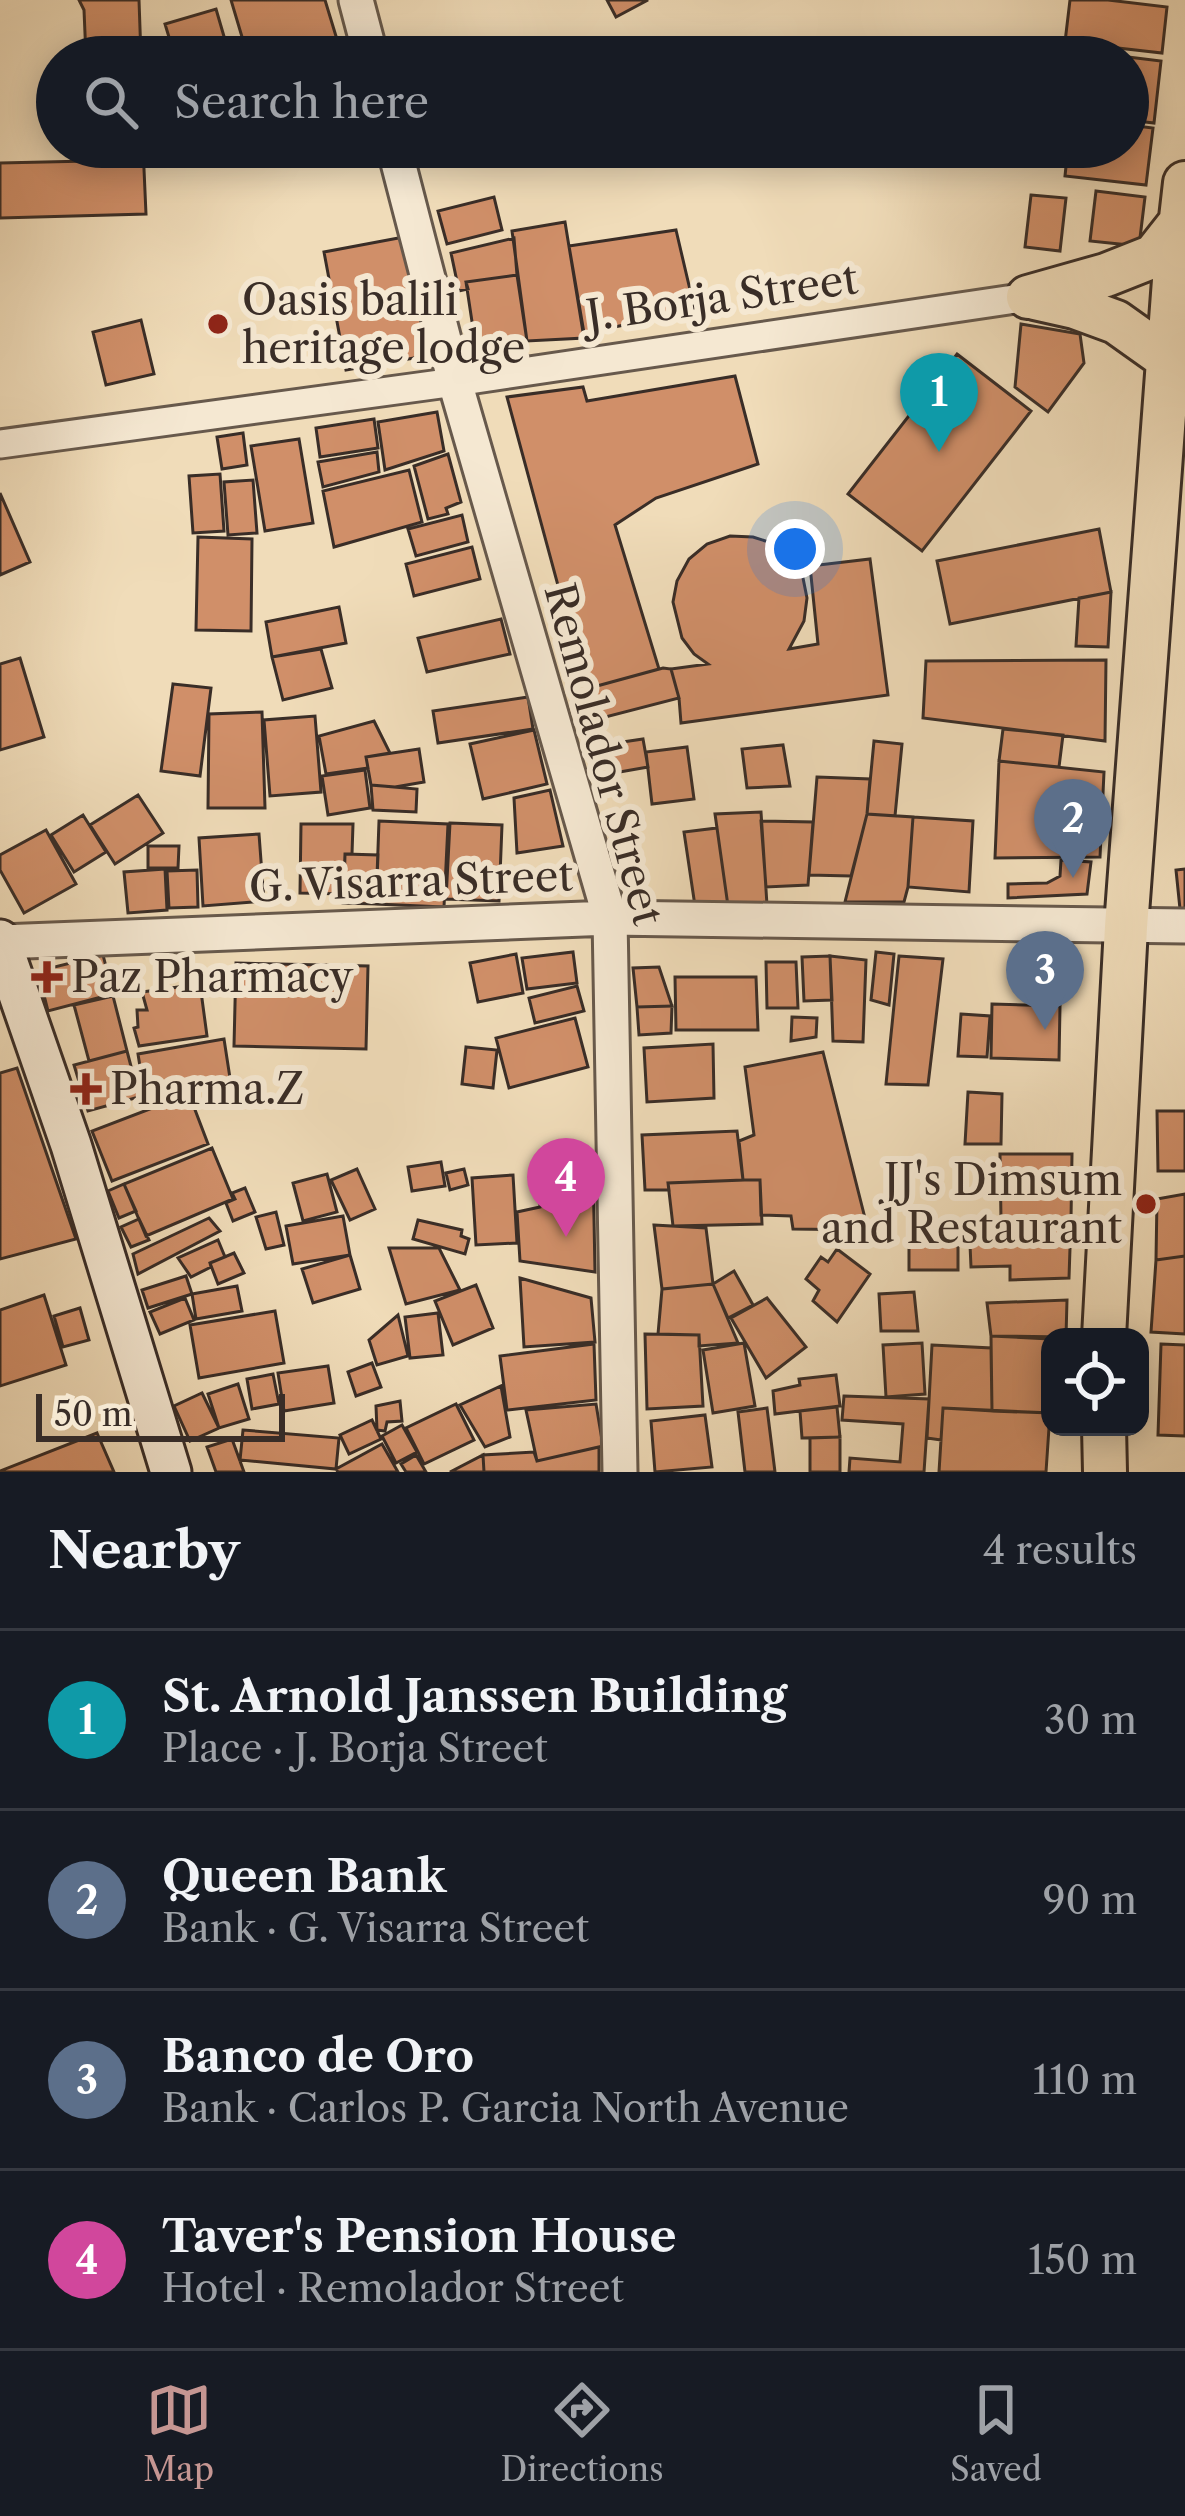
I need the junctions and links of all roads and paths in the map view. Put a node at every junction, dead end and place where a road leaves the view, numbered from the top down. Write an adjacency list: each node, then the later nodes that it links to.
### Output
1 (356, 0): 2 (street)
2 (365, 36)
3 (399, 168): 7 (street, Remolador Street)
4 (1183, 203): 5 (main road); 6 (main road)
5 (1028, 297): 6 (main road); 7 (street, J. Borja Street)
6 (1177, 360): 11 (main road)
7 (455, 382): 8 (street, J. Borja Street); 9 (street, Remolador Street)
8 (0, 444)
9 (610, 918): 11 (street, G. Visarra Street); 12 (street, G. Visarra Street); 16 (street, Remolador Street)
10 (1185, 926): 11 (street, G. Visarra Street)
11 (1126, 927): 13 (main road)
12 (0, 941): 15 (main road)
13 (1104, 1328)
14 (1104, 1436): 17 (main road)
15 (171, 1472)
16 (620, 1472)
17 (1105, 1472)

